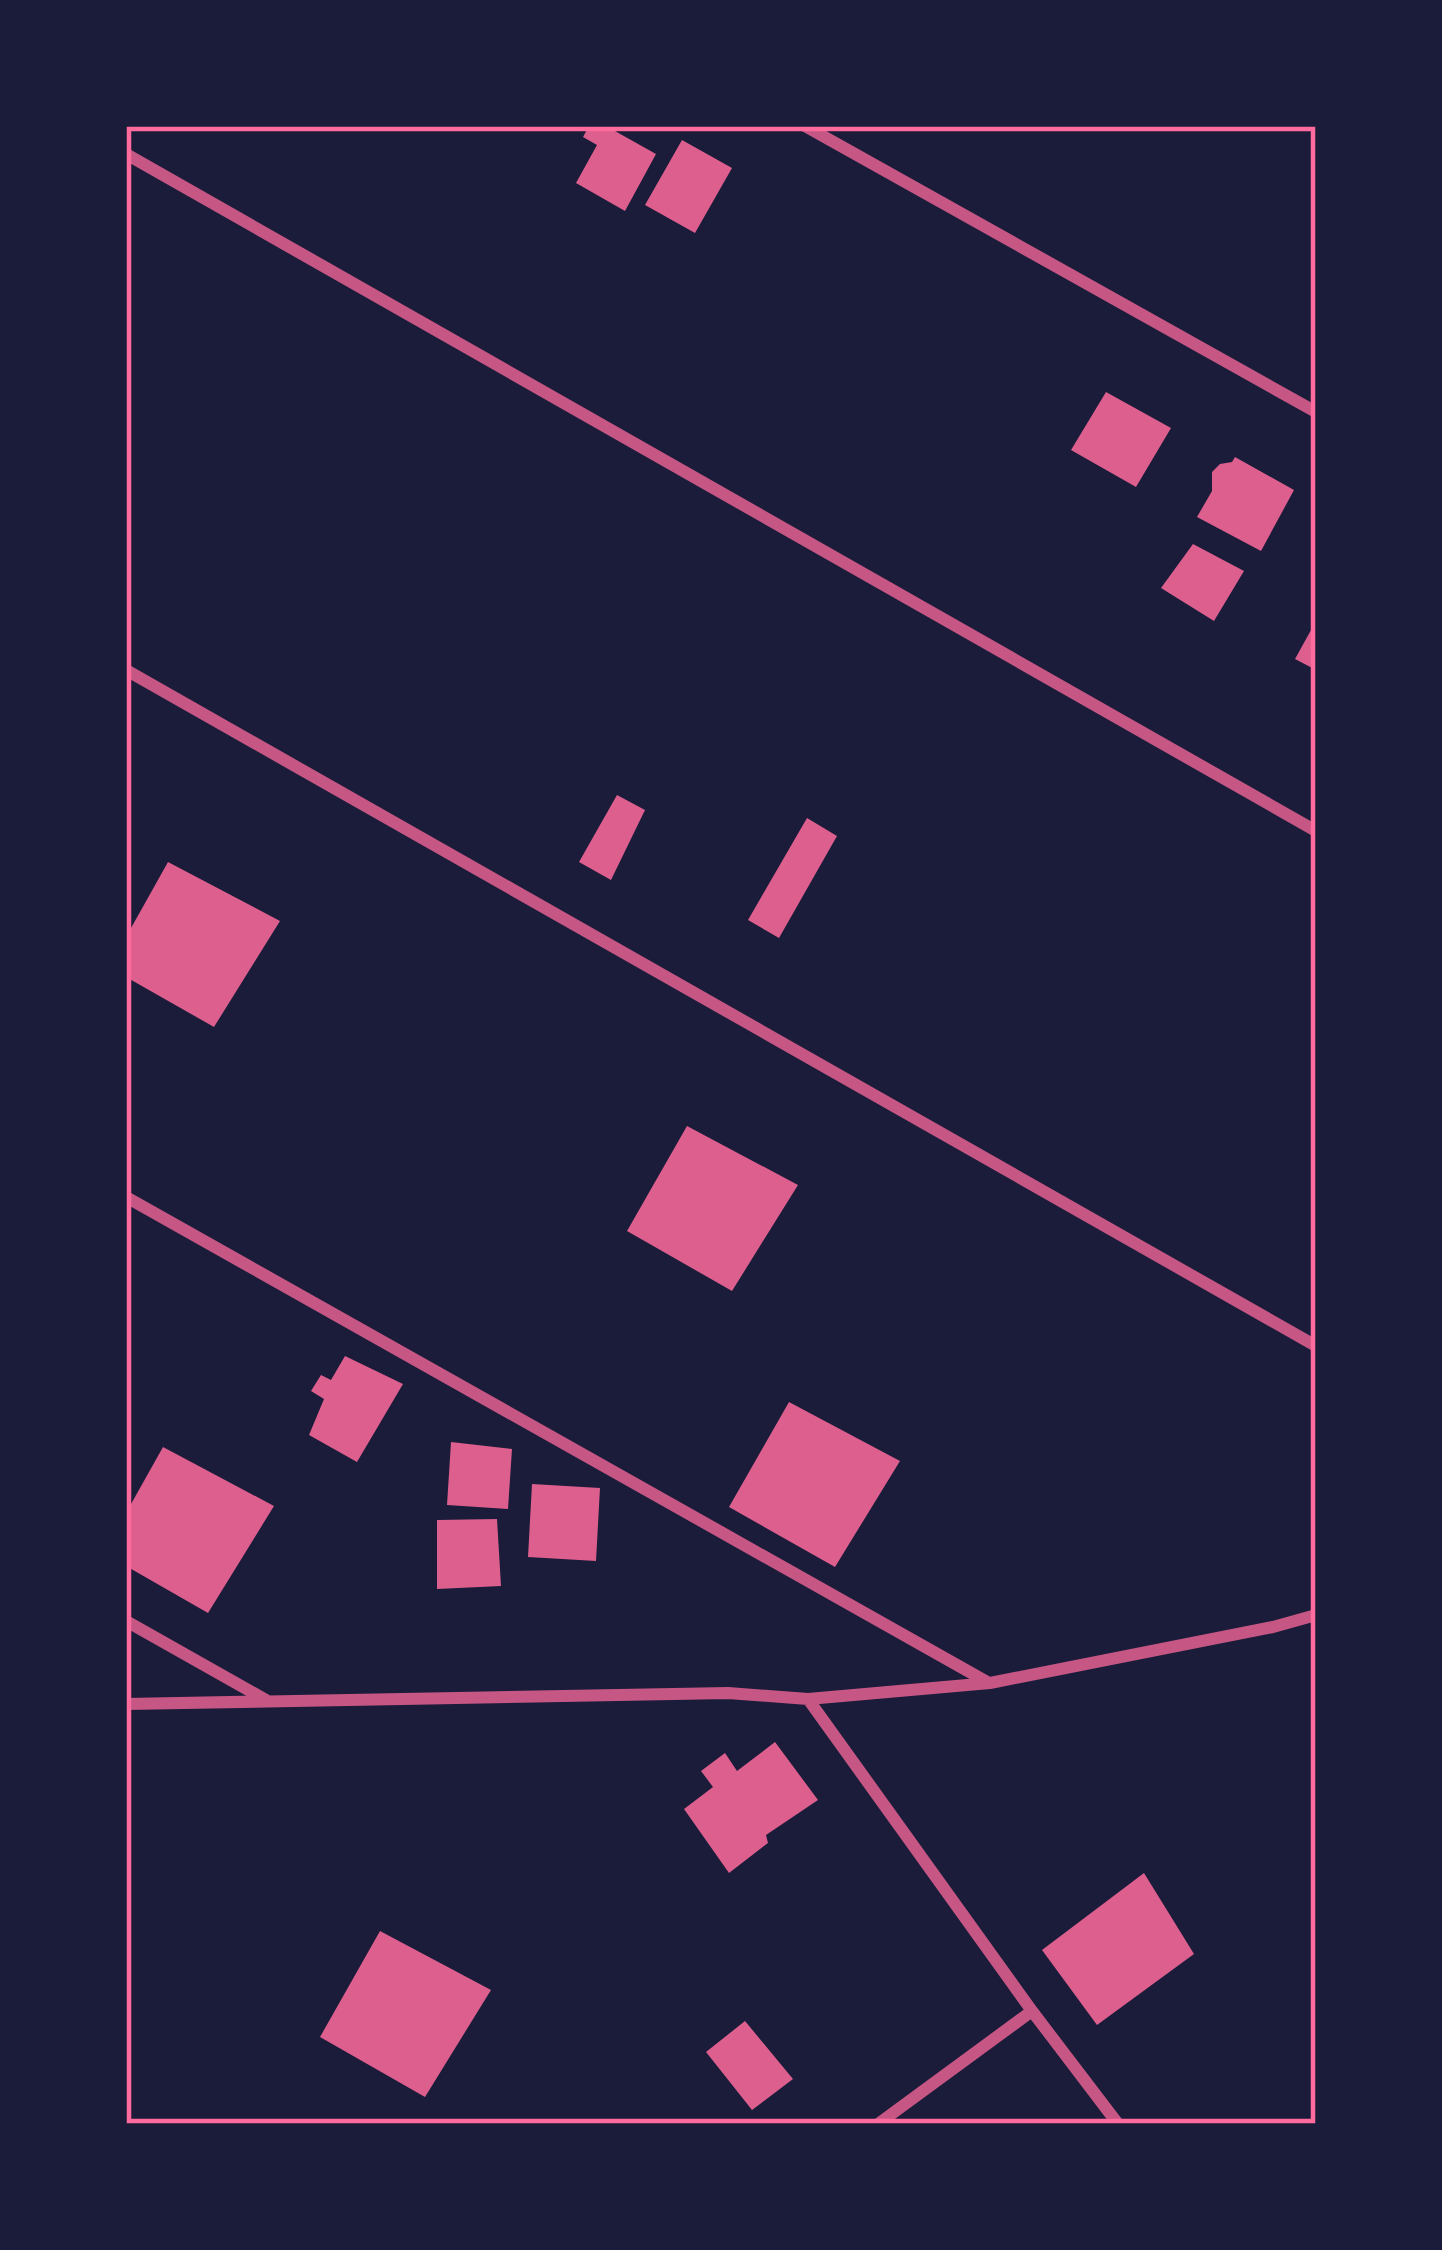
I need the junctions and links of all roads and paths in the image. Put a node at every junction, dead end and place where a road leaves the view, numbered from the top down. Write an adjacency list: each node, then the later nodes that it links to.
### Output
1 (805, 126): 3 (street)
2 (126, 154): 5 (street)
3 (1316, 412)
4 (126, 670): 7 (street)
5 (1316, 831)
6 (126, 1197): 10 (street)
7 (1316, 1346)
8 (1316, 1615): 10 (street)
9 (126, 1621): 12 (street)
10 (990, 1683): 11 (street)
11 (808, 1700): 12 (street); 14 (street)
12 (269, 1702): 13 (street)
13 (126, 1704)
14 (1032, 2011): 15 (street); 16 (street)
15 (878, 2124)
16 (1118, 2124)

